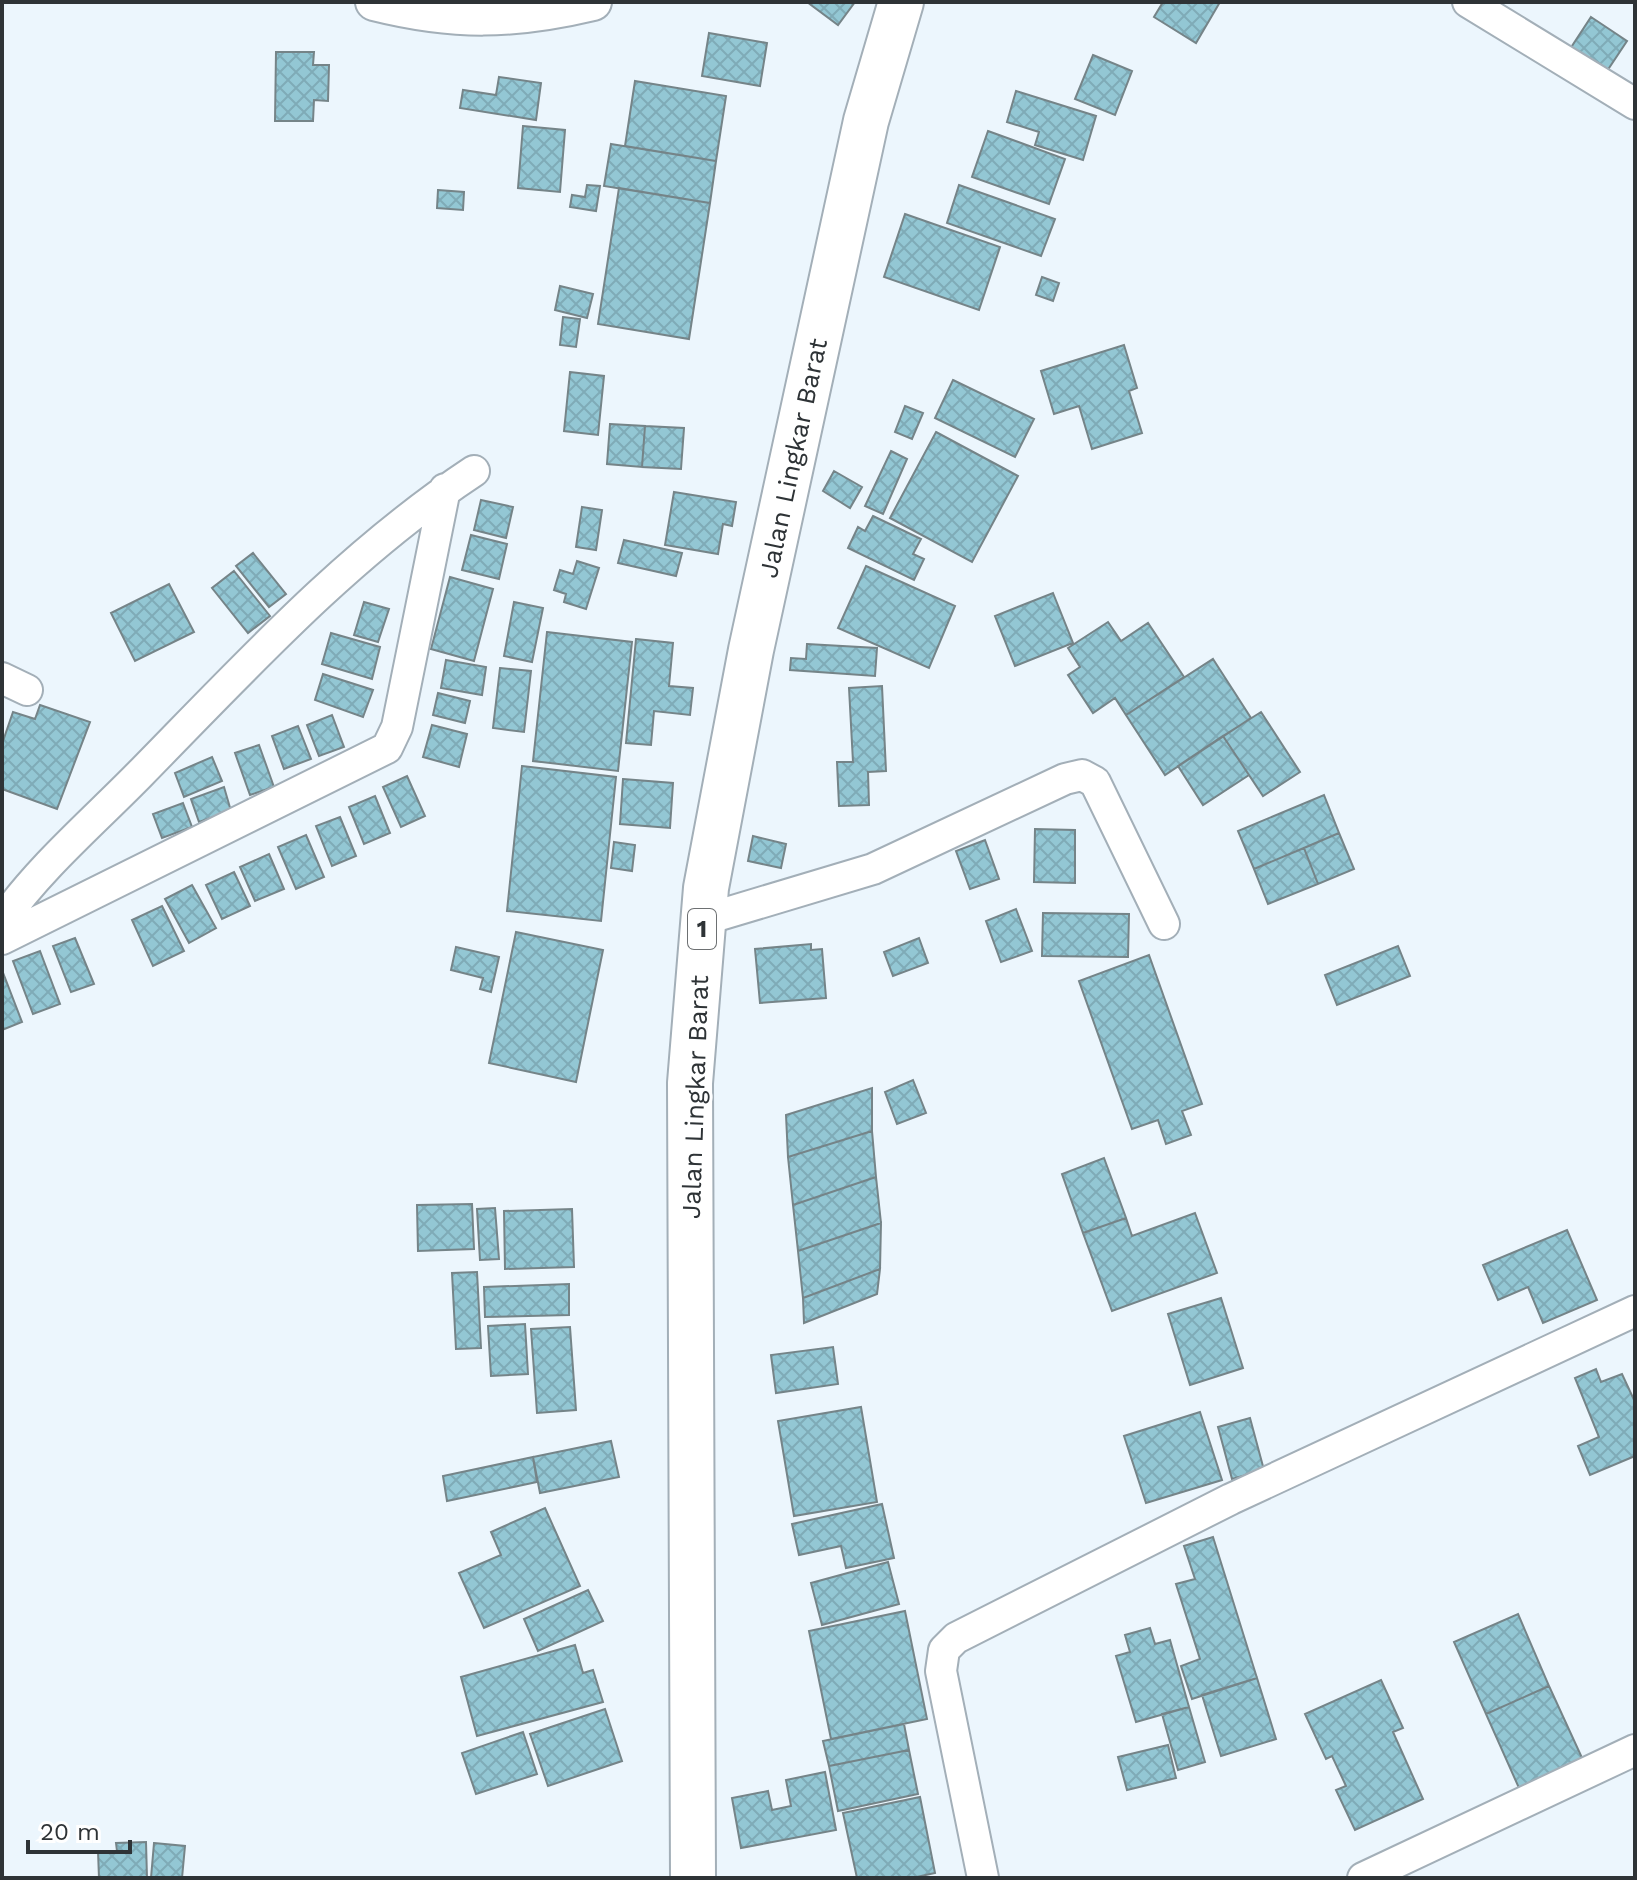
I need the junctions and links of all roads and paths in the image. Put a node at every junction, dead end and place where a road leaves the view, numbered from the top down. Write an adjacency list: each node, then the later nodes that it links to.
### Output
1 (374, 2): 2 (street)
2 (593, 2)
3 (901, 2): 8 (highway, Jalan Lingkar Barat / 1)
4 (1468, 2): 5 (street)
5 (1635, 104)
6 (474, 471): 7 (street)
7 (445, 489): 9 (street); 11 (street)
8 (703, 920): 10 (street); 14 (highway, Jalan Lingkar Barat / 1)
9 (2, 921)
10 (1164, 924)
11 (2, 939)
12 (1635, 1311): 15 (street)
13 (1635, 1750): 16 (street)
14 (693, 1878)
15 (983, 1878)
16 (1363, 1878)

